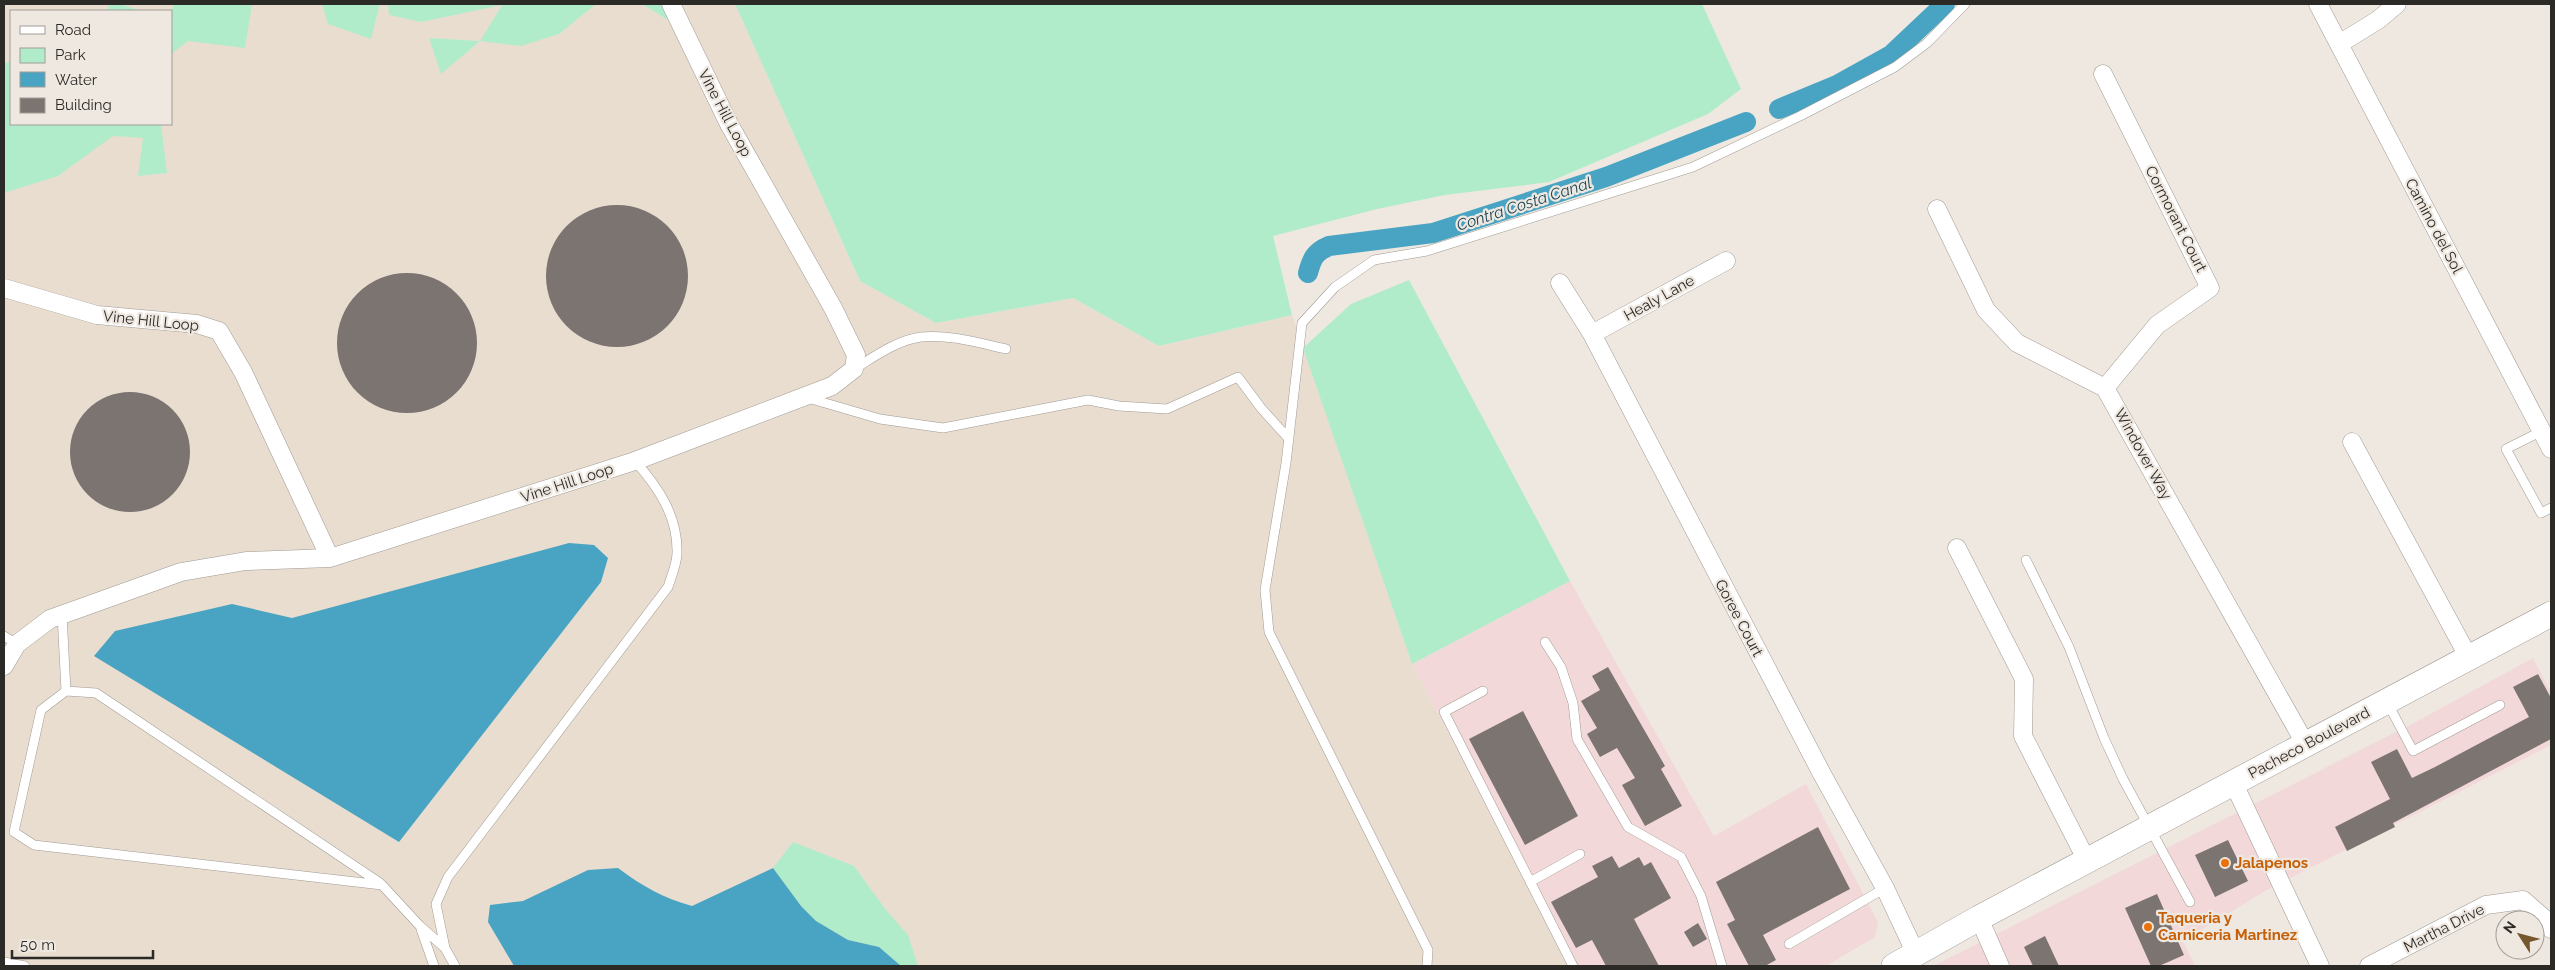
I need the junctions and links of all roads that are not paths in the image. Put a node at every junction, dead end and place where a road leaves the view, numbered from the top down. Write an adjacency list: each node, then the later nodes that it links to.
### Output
1 (671, 4): 13 (street, Vine Hill Loop)
2 (1965, 4): 17 (lane)
3 (2318, 4): 5 (street, Camino del Sol)
4 (2397, 4): 5 (street)
5 (2339, 44): 16 (street, Camino del Sol)
6 (2103, 74): 14 (street, Cormorant Court)
7 (1937, 209): 14 (street)
8 (1726, 261): 11 (street, Healy Lane)
9 (1560, 283): 11 (street, Goree Court)
10 (4, 288): 23 (street, Vine Hill Loop)
11 (1592, 334): 42 (street, Goree Court)
12 (1006, 349): 13 (lane)
13 (854, 369): 15 (street, Vine Hill Loop)
14 (2105, 388): 35 (street, Windover Way)
15 (805, 397): 17 (lane); 20 (street, Vine Hill Loop)
16 (2542, 431): 19 (street, Camino del Sol); 21 (lane)
17 (1289, 439): 54 (lane)
18 (2352, 442): 29 (street)
19 (2551, 449)
20 (635, 461): 23 (street, Vine Hill Loop); 48 (lane)
21 (2551, 508)
22 (1957, 548): 39 (street)
23 (330, 558): 25 (street)
24 (2026, 560): 37 (lane)
25 (62, 614): 27 (street); 31 (lane)
26 (2551, 614): 29 (main road, Pacheco Boulevard)
27 (10, 640): 30 (street)
28 (1545, 642): 56 (lane)
29 (2469, 658): 33 (main road, Pacheco Boulevard)
30 (4, 666)
31 (66, 691): 41 (lane); 41 (lane)
32 (1483, 691): 40 (lane)
33 (2387, 702): 34 (lane); 35 (main road, Pacheco Boulevard)
34 (2500, 705)
35 (2306, 745): 36 (main road, Pacheco Boulevard)
36 (2234, 784): 37 (main road, Pacheco Boulevard); 59 (street)
37 (2150, 828): 39 (main road, Pacheco Boulevard); 43 (lane)
38 (1580, 854): 40 (lane)
39 (2087, 861): 44 (main road, Pacheco Boulevard)
40 (1530, 882): 55 (lane)
41 (382, 885): 45 (lane)
42 (1884, 888): 47 (lane); 49 (street, Goree Court)
43 (2190, 902)
44 (1980, 918): 49 (main road, Pacheco Boulevard); 58 (street)
45 (420, 926): 48 (lane); 52 (lane)
46 (2551, 929): 60 (street, Martha Drive)
47 (1788, 944)
48 (445, 948): 53 (lane)
49 (1916, 954): 57 (main road, Pacheco Boulevard)
50 (4, 962): 51 (lane)
51 (25, 966)
52 (434, 966)
53 (456, 966)
54 (1427, 966)
55 (1573, 966)
56 (1722, 966)
57 (1894, 966)
58 (2000, 966)
59 (2320, 966)
60 (2369, 966)

